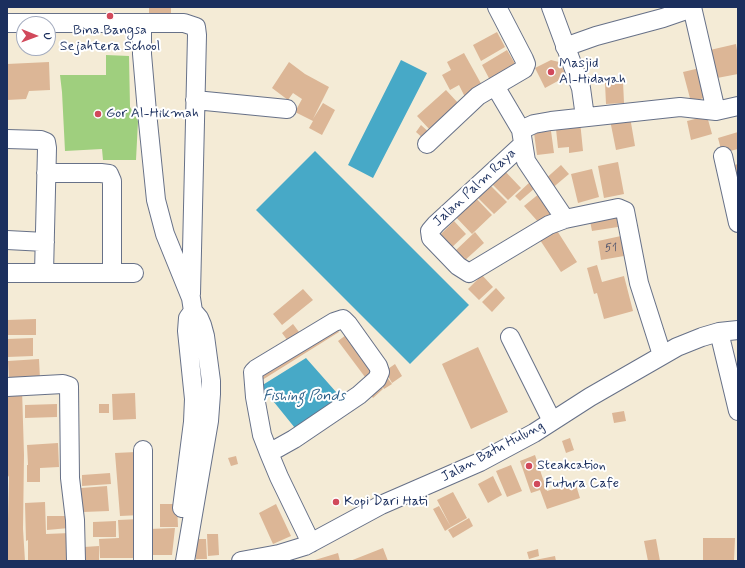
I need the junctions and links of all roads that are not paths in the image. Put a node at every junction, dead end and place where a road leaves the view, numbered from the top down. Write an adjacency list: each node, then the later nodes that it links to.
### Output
1 (498, 7): 7 (street)
2 (551, 7): 6 (street)
3 (692, 8): 6 (street); 11 (street)
4 (7, 24): 5 (street)
5 (142, 24): 8 (street); 26 (street)
6 (565, 47): 12 (street)
7 (495, 86): 13 (street, Jalan Palm Raya); 15 (street)
8 (195, 100): 10 (street); 26 (street)
9 (738, 106): 11 (street, Jalan Palm Raya)
10 (287, 109)
11 (716, 111): 12 (street, Jalan Palm Raya)
12 (585, 117): 13 (street, Jalan Palm Raya)
13 (522, 137): 18 (street, Jalan Palm Raya); 18 (street, Jalan Palm Raya)
14 (7, 139): 17 (street)
15 (426, 144)
16 (723, 156): 19 (street)
17 (46, 172): 21 (street); 24 (street)
18 (565, 219): 30 (street, Jalan Palm Raya)
19 (738, 223)
20 (7, 240): 21 (street)
21 (45, 242): 23 (street)
22 (7, 273): 23 (street)
23 (44, 273): 24 (street)
24 (112, 273): 25 (street)
25 (134, 273)
26 (192, 305): 40 (street); 41 (street)
27 (738, 330): 28 (street, Jalan Batu Hulung)
28 (719, 332): 30 (street, Jalan Batu Hulung); 32 (street)
29 (510, 337): 33 (street)
30 (662, 355): 33 (street, Jalan Batu Hulung)
31 (7, 387): 38 (street)
32 (738, 411)
33 (552, 421): 36 (street, Jalan Batu Hulung)
34 (143, 450): 39 (street)
35 (269, 453): 35 (street); 36 (street)
36 (311, 542): 37 (street, Jalan Batu Hulung)
37 (280, 557): 42 (street, Jalan Batu Hulung)
38 (76, 561)
39 (143, 561)
40 (175, 561)
41 (184, 561)
42 (241, 561)

